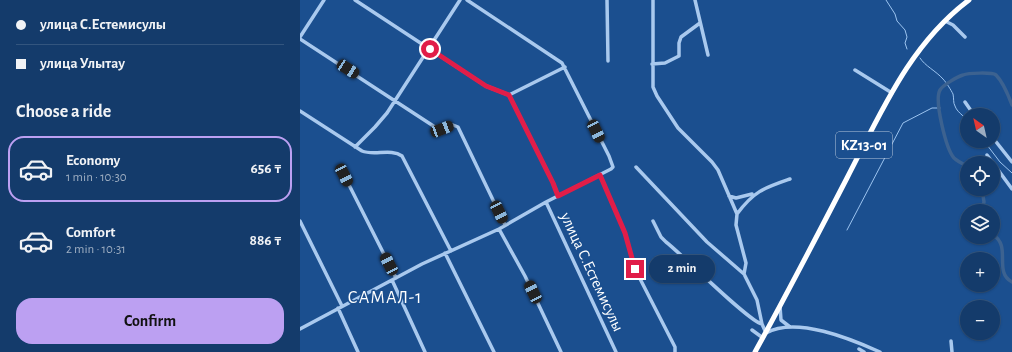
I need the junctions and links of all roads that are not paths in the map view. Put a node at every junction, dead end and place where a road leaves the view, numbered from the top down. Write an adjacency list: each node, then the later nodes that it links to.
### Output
1 (324, 0): 12 (street)
2 (355, 0): 13 (street)
3 (460, 0): 13 (street)
4 (466, 0): 17 (street)
5 (607, 0): 15 (street)
6 (653, 0): 16 (street)
7 (694, 0): 10 (street)
8 (970, 0): 9 (highway, KZ13-01)
9 (945, 21): 11 (street); 19 (highway, KZ13-01)
10 (700, 23): 14 (street); 16 (street)
11 (965, 37)
12 (300, 38): 21 (street)
13 (430, 49): 20 (street); 21 (street)
14 (708, 55)
15 (608, 61)
16 (652, 64): 36 (street)
17 (565, 67): 20 (street); 31 (street)
18 (855, 70): 19 (street)
19 (892, 93): 47 (highway, KZ13-01)
20 (509, 95): 35 (street, улица С.Естемисулы)
21 (396, 100): 25 (street); 41 (street)
22 (964, 102): 23 (street)
23 (969, 108)
24 (300, 111): 25 (street)
25 (355, 147): 43 (street)
26 (1000, 147): 27 (street)
27 (1012, 162)
28 (341, 166): 46 (street)
29 (636, 167): 45 (street)
30 (1000, 173): 33 (street)
31 (600, 175): 35 (street); 61 (street)
32 (790, 179): 34 (street)
33 (1012, 189)
34 (754, 194): 36 (street); 38 (street)
35 (558, 196): 37 (street)
36 (730, 196): 38 (street)
37 (546, 202): 41 (street); 60 (street, улица С.Естемисулы)
38 (736, 214): 45 (street)
39 (300, 221): 48 (street)
40 (653, 221): 49 (street)
41 (506, 225): 42 (street)
42 (499, 229): 43 (street); 59 (street)
43 (451, 251): 44 (street)
44 (445, 253): 46 (street); 58 (street)
45 (744, 274): 49 (street)
46 (394, 279): 48 (street); 57 (street)
47 (780, 306): 50 (street); 53 (highway, KZ13-01)
48 (340, 307): 51 (street); 56 (street)
49 (762, 324): 53 (street)
50 (791, 328): 53 (street); 64 (street)
51 (300, 329)
52 (752, 330): 53 (street)
53 (764, 335): 62 (highway, KZ13-01)
54 (951, 341): 65 (street)
55 (859, 350): 63 (street)
56 (358, 352)
57 (425, 352)
58 (494, 352)
59 (561, 352)
60 (616, 352)
61 (674, 352)
62 (755, 352)
63 (864, 352)
64 (880, 352)
65 (952, 352)

